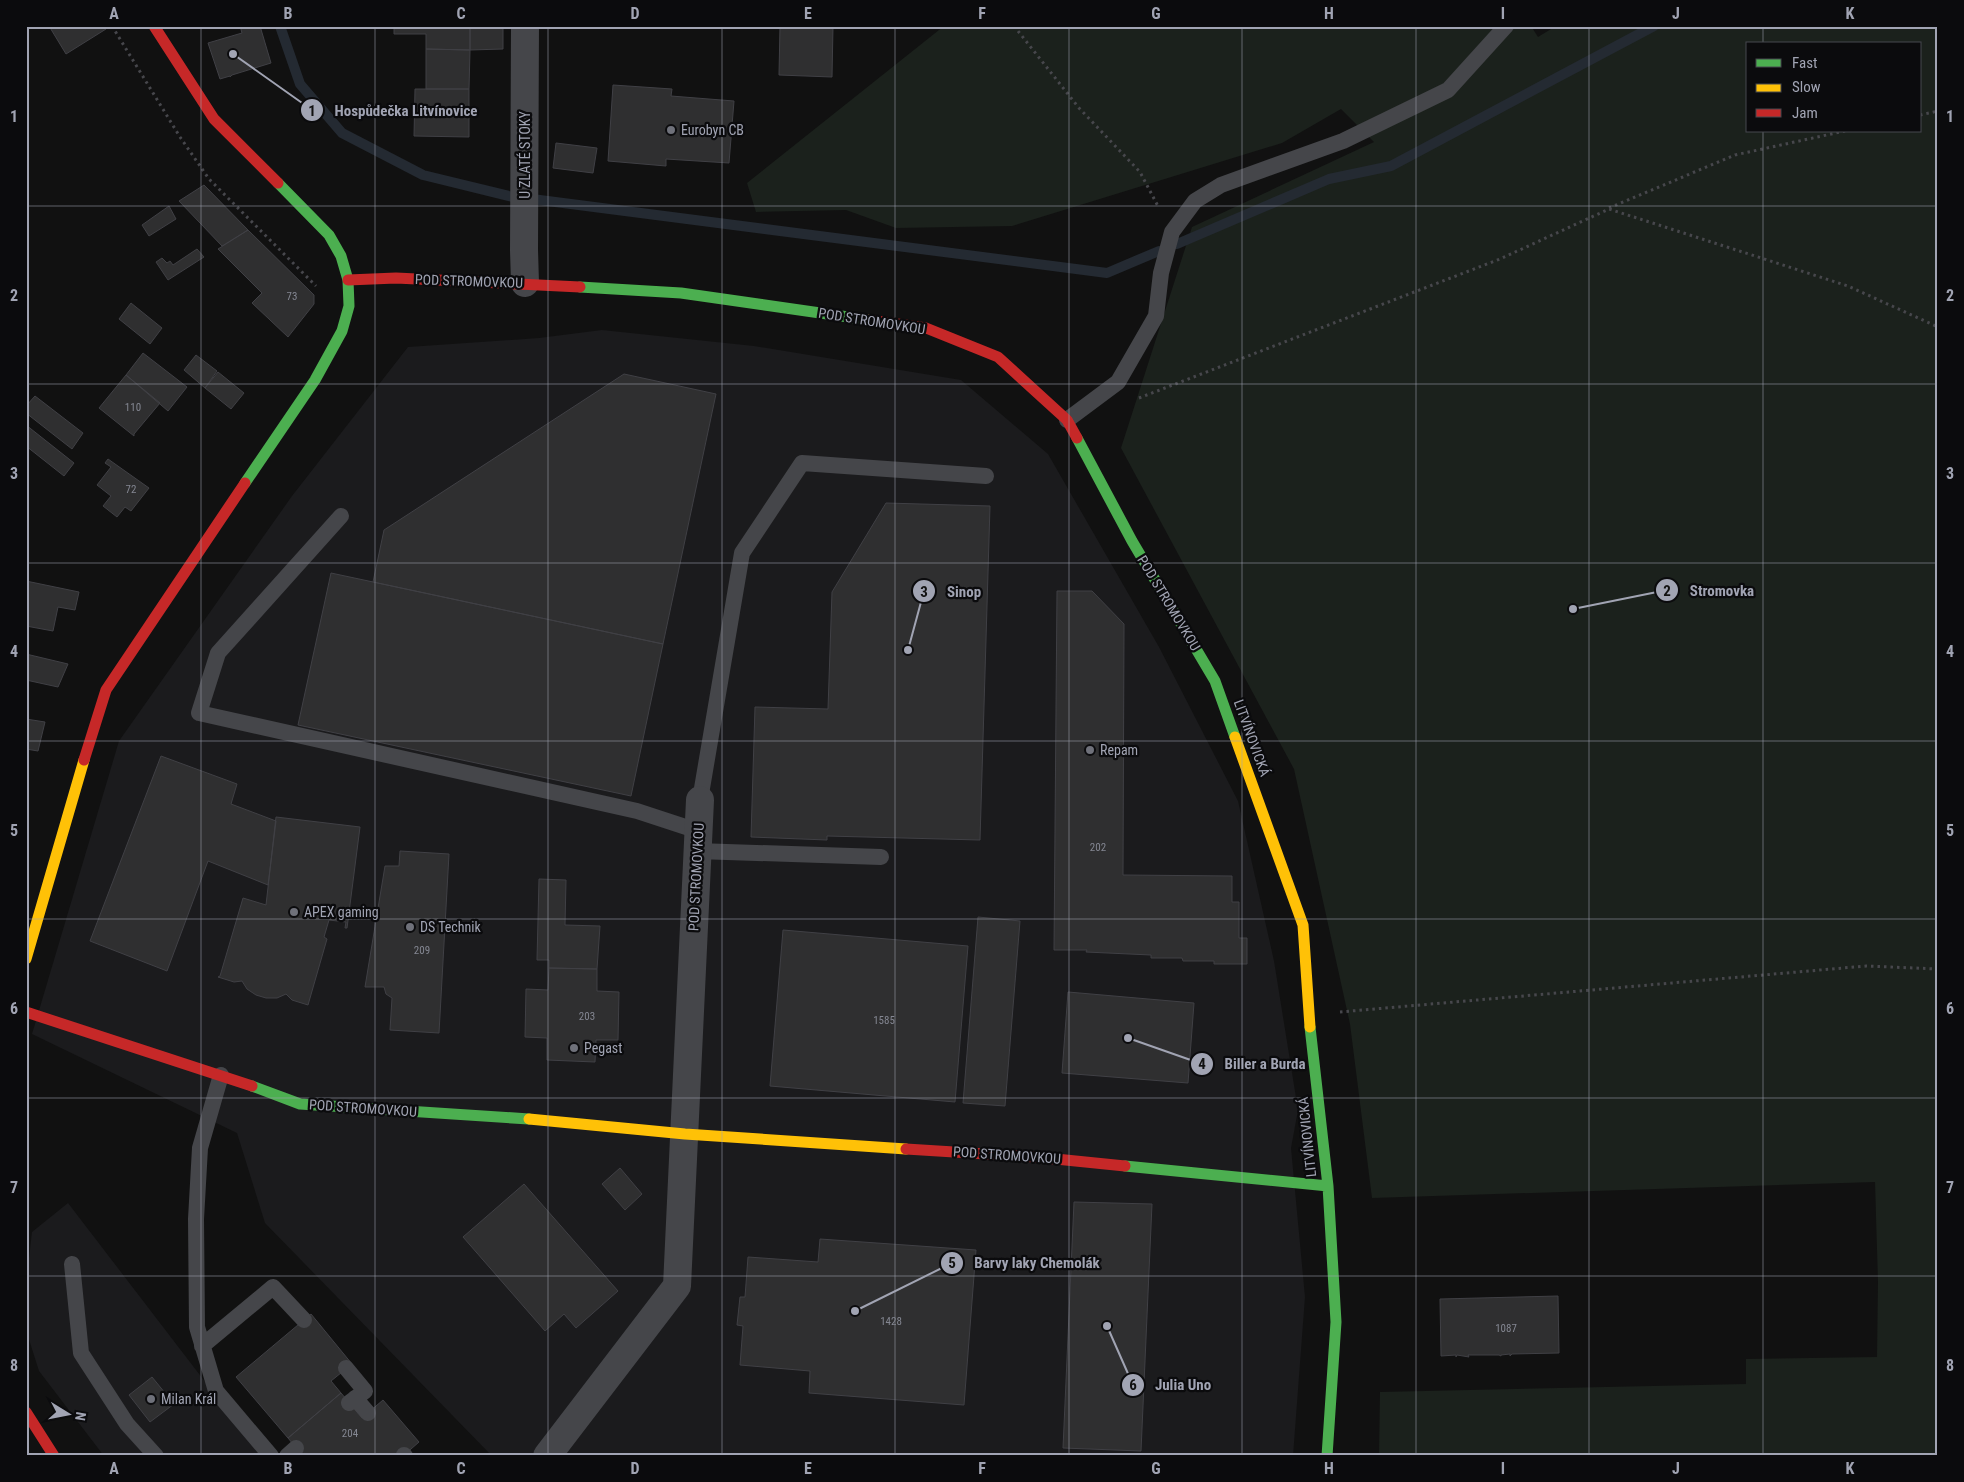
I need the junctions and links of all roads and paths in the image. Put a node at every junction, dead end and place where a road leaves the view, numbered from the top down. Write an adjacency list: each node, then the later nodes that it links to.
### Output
1 (112, 26): 13 (path)
2 (154, 26): 11 (street)
3 (526, 26): 12 (street, U ZLATÉ STOKY)
4 (1014, 26): 10 (path)
5 (1506, 26): 10 (lane)
6 (1938, 111): 7 (path)
7 (1922, 115)
8 (1840, 132): 9 (path)
9 (1609, 208): 14 (path); 15 (path)
10 (1172, 232): 16 (lane)
11 (348, 280): 12 (street, POD STROMOVKOU); 23 (street)
12 (525, 283): 16 (street, POD STROMOVKOU)
13 (321, 291)
14 (1938, 327)
15 (1131, 401)
16 (1067, 420): 19 (street, POD STROMOVKOU)
17 (986, 476): 20 (lane)
18 (340, 516): 21 (lane)
19 (1215, 681): 26 (street, LITVÍNOVICKÁ)
20 (700, 800): 21 (street, POD STROMOVKOU)
21 (698, 841): 22 (lane); 28 (street, POD STROMOVKOU)
22 (881, 857)
23 (26, 959)
24 (1938, 969): 26 (path)
25 (26, 1012): 27 (street, POD STROMOVKOU)
26 (1309, 1015): 29 (street, LITVÍNOVICKÁ)
27 (221, 1075): 28 (street, POD STROMOVKOU); 32 (lane)
28 (684, 1134): 29 (street, POD STROMOVKOU); 41 (street, POD STROMOVKOU)
29 (1328, 1186): 42 (street, LITVÍNOVICKÁ)
30 (72, 1264): 39 (lane)
31 (304, 1320): 32 (lane)
32 (202, 1346): 40 (lane)
33 (346, 1368): 35 (lane)
34 (26, 1412): 38 (street)
35 (368, 1413)
36 (26, 1431): 37 (street)
37 (44, 1454)
38 (54, 1456)
39 (156, 1456)
40 (271, 1456)
41 (547, 1456)
42 (1327, 1456)

